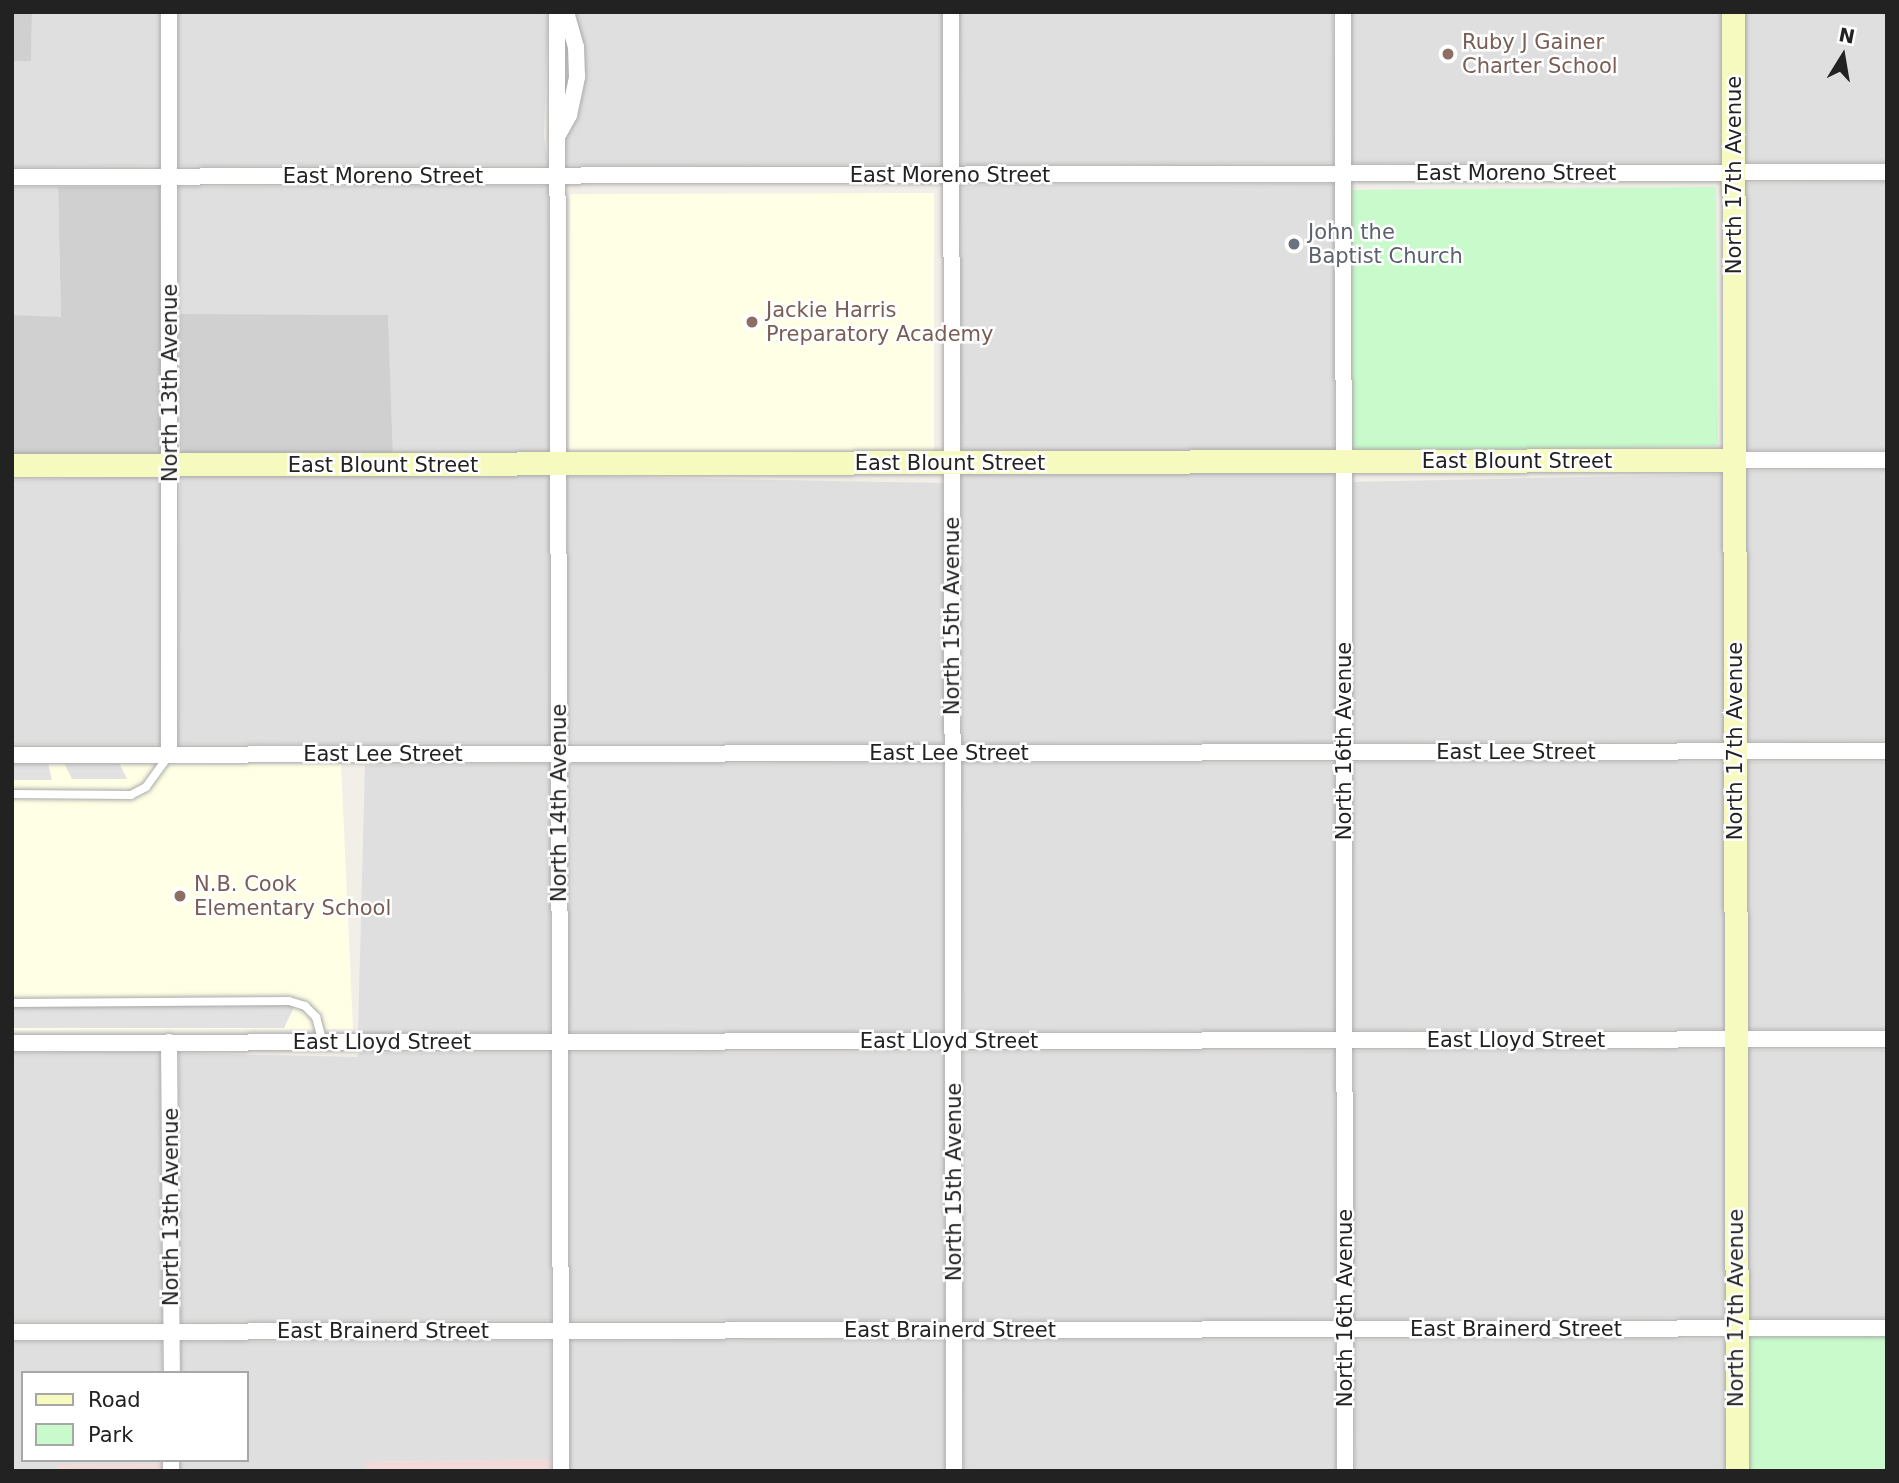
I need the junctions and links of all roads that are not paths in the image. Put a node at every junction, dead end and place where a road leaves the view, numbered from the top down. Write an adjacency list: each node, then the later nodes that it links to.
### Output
1 (169, 12): 14 (street, North 13th Avenue)
2 (557, 12): 7 (street, North 14th Avenue)
3 (566, 12): 7 (street, North 14th Avenue)
4 (951, 12): 11 (street, North 15th Avenue)
5 (1343, 12): 10 (street, North 16th Avenue)
6 (1733, 12): 8 (street, North 17th Avenue)
7 (557, 135): 12 (street, North 14th Avenue)
8 (1734, 172): 9 (street, East Moreno Street); 10 (street, East Moreno Street); 15 (street, North 17th Avenue)
9 (1887, 172)
10 (1343, 173): 11 (street, East Moreno Street); 17 (street, North 16th Avenue)
11 (951, 174): 12 (street, East Moreno Street); 18 (street, North 15th Avenue)
12 (557, 175): 14 (street, East Moreno Street); 19 (street, North 14th Avenue)
13 (12, 177): 14 (street, East Moreno Street)
14 (169, 177): 21 (street, North 13th Avenue)
15 (1734, 460): 16 (street, East Blount Street); 17 (street, East Blount Street); 22 (street, North 17th Avenue)
16 (1887, 460)
17 (1343, 461): 18 (street, East Blount Street); 24 (street, North 16th Avenue)
18 (952, 463): 19 (street, East Blount Street); 25 (street, North 15th Avenue)
19 (558, 464): 21 (street, East Blount Street); 26 (street, North 14th Avenue)
20 (12, 465): 21 (street, East Blount Street)
21 (170, 465): 28 (street, North 13th Avenue)
22 (1735, 751): 23 (street, East Lee Street); 24 (street, East Lee Street); 32 (street, North 17th Avenue)
23 (1887, 751)
24 (1344, 752): 25 (street, East Lee Street); 34 (street, North 16th Avenue)
25 (953, 753): 26 (street, East Lee Street); 33 (street, North 15th Avenue)
26 (559, 754): 28 (street, East Lee Street); 37 (street, North 14th Avenue)
27 (12, 755): 28 (street, East Lee Street)
28 (169, 755): 29 (lane)
29 (12, 794)
30 (12, 1003): 36 (lane)
31 (1887, 1039): 32 (street, East Lloyd Street)
32 (1736, 1040): 34 (street, East Lloyd Street); 41 (street, North 17th Avenue)
33 (953, 1041): 34 (street, East Lloyd Street); 37 (street, East Lloyd Street); 42 (street, North 15th Avenue)
34 (1345, 1041): 40 (street, North 16th Avenue)
35 (169, 1042): 36 (street, East Lloyd Street); 38 (street, East Lloyd Street); 43 (street, North 13th Avenue)
36 (323, 1042): 37 (street, East Lloyd Street)
37 (559, 1042): 44 (street, North 14th Avenue)
38 (12, 1043)
39 (1887, 1328): 41 (street, East Brainerd Street)
40 (1345, 1329): 41 (street, East Brainerd Street); 42 (street, East Brainerd Street); 49 (street, North 16th Avenue)
41 (1736, 1329): 50 (street, North 17th Avenue)
42 (954, 1330): 44 (street, East Brainerd Street); 48 (street, North 15th Avenue)
43 (172, 1331): 44 (street, East Brainerd Street); 45 (street, East Brainerd Street); 46 (street, North 13th Avenue)
44 (560, 1331): 47 (street, North 14th Avenue)
45 (12, 1332)
46 (172, 1371)
47 (561, 1471)
48 (954, 1471)
49 (1345, 1471)
50 (1737, 1471)

